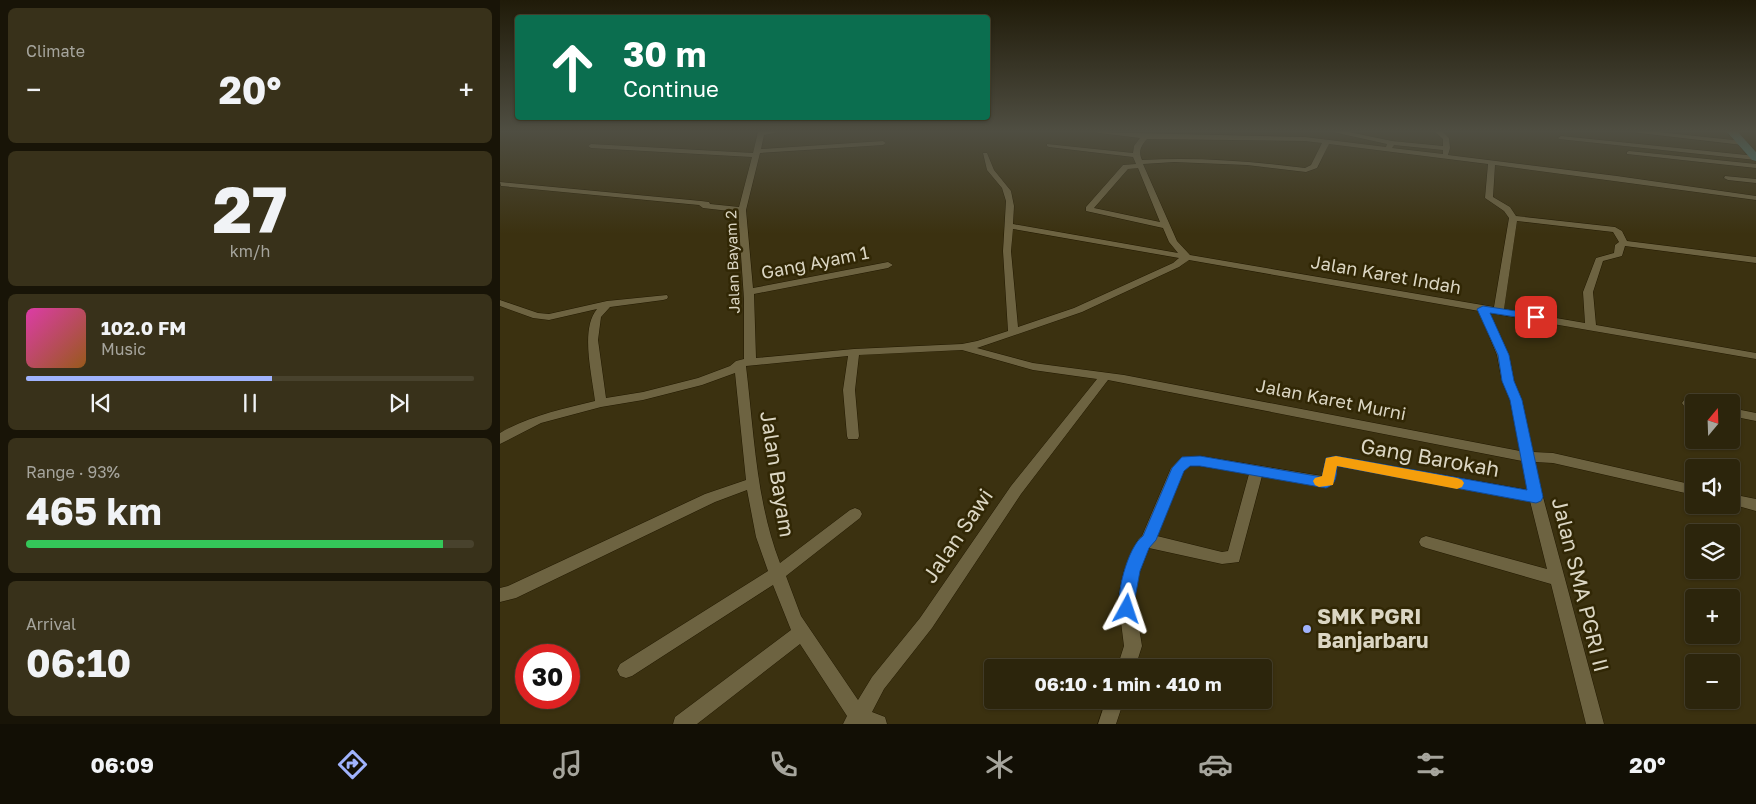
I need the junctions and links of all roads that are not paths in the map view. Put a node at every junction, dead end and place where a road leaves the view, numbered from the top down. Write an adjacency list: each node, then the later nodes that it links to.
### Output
1 (753, 166): 13 (street, Jalan Bayam 2)
2 (988, 166): 15 (street)
3 (1127, 166): 16 (street)
4 (1141, 166): 16 (street)
5 (1271, 166): 6 (street)
6 (1314, 166)
7 (1492, 166): 14 (street)
8 (1515, 166): 12 (street)
9 (1728, 178): 10 (street)
10 (1756, 181)
11 (501, 184): 13 (street)
12 (1756, 198)
13 (742, 210): 21 (street, Jalan Bayam 2)
14 (1513, 218): 17 (street); 26 (street)
15 (1008, 226): 18 (street, Jalan Karet Indah); 28 (street)
16 (1166, 226): 18 (street)
17 (1624, 243): 19 (street); 27 (street)
18 (1187, 257): 25 (street, Jalan Karet Indah); 28 (street)
19 (1756, 260)
20 (888, 265): 21 (street, Gang Ayam 1)
21 (748, 292): 32 (street, Jalan Bayam 2)
22 (663, 297): 24 (street)
23 (500, 303): 24 (street)
24 (607, 304): 34 (street)
25 (1483, 309): 26 (street, Jalan Karet Indah); 39 (street, Jalan SMA PGRI II)
26 (1499, 310): 27 (street, Jalan Karet Indah)
27 (1591, 328): 31 (street, Jalan Karet Indah)
28 (1012, 332): 29 (street)
29 (962, 347): 30 (street); 33 (street, Jalan Karet Murni)
30 (854, 352): 32 (street); 37 (street)
31 (1756, 356)
32 (745, 363): 34 (street); 41 (street, Jalan Bayam)
33 (1105, 377): 39 (street, Jalan Karet Murni); 56 (street, Jalan Sawi)
34 (601, 402): 38 (street)
35 (1740, 414): 36 (street)
36 (1756, 417)
37 (853, 436)
38 (500, 439)
39 (1527, 457): 42 (street, Jalan Karet Murni); 43 (street, Jalan SMA PGRI II)
40 (1257, 471): 43 (street, Gang Barokah); 47 (street, Gang Barokah); 47 (street)
41 (753, 483): 49 (street, Jalan Bayam); 51 (street)
42 (1685, 488)
43 (1536, 497): 50 (street, Jalan SMA PGRI II)
44 (1740, 501): 45 (street)
45 (1756, 505)
46 (855, 514): 49 (street)
47 (1148, 540): 53 (street)
48 (1426, 542): 50 (street)
49 (777, 574): 52 (street, Jalan Bayam); 54 (street)
50 (1557, 578): 60 (street, Jalan SMA PGRI II)
51 (500, 595)
52 (802, 632): 56 (street, Jalan Bayam); 57 (street)
53 (1129, 659)
54 (626, 670)
55 (1112, 709): 59 (street)
56 (856, 721): 58 (street)
57 (682, 724)
58 (878, 724)
59 (1107, 724)
60 (1595, 724)

